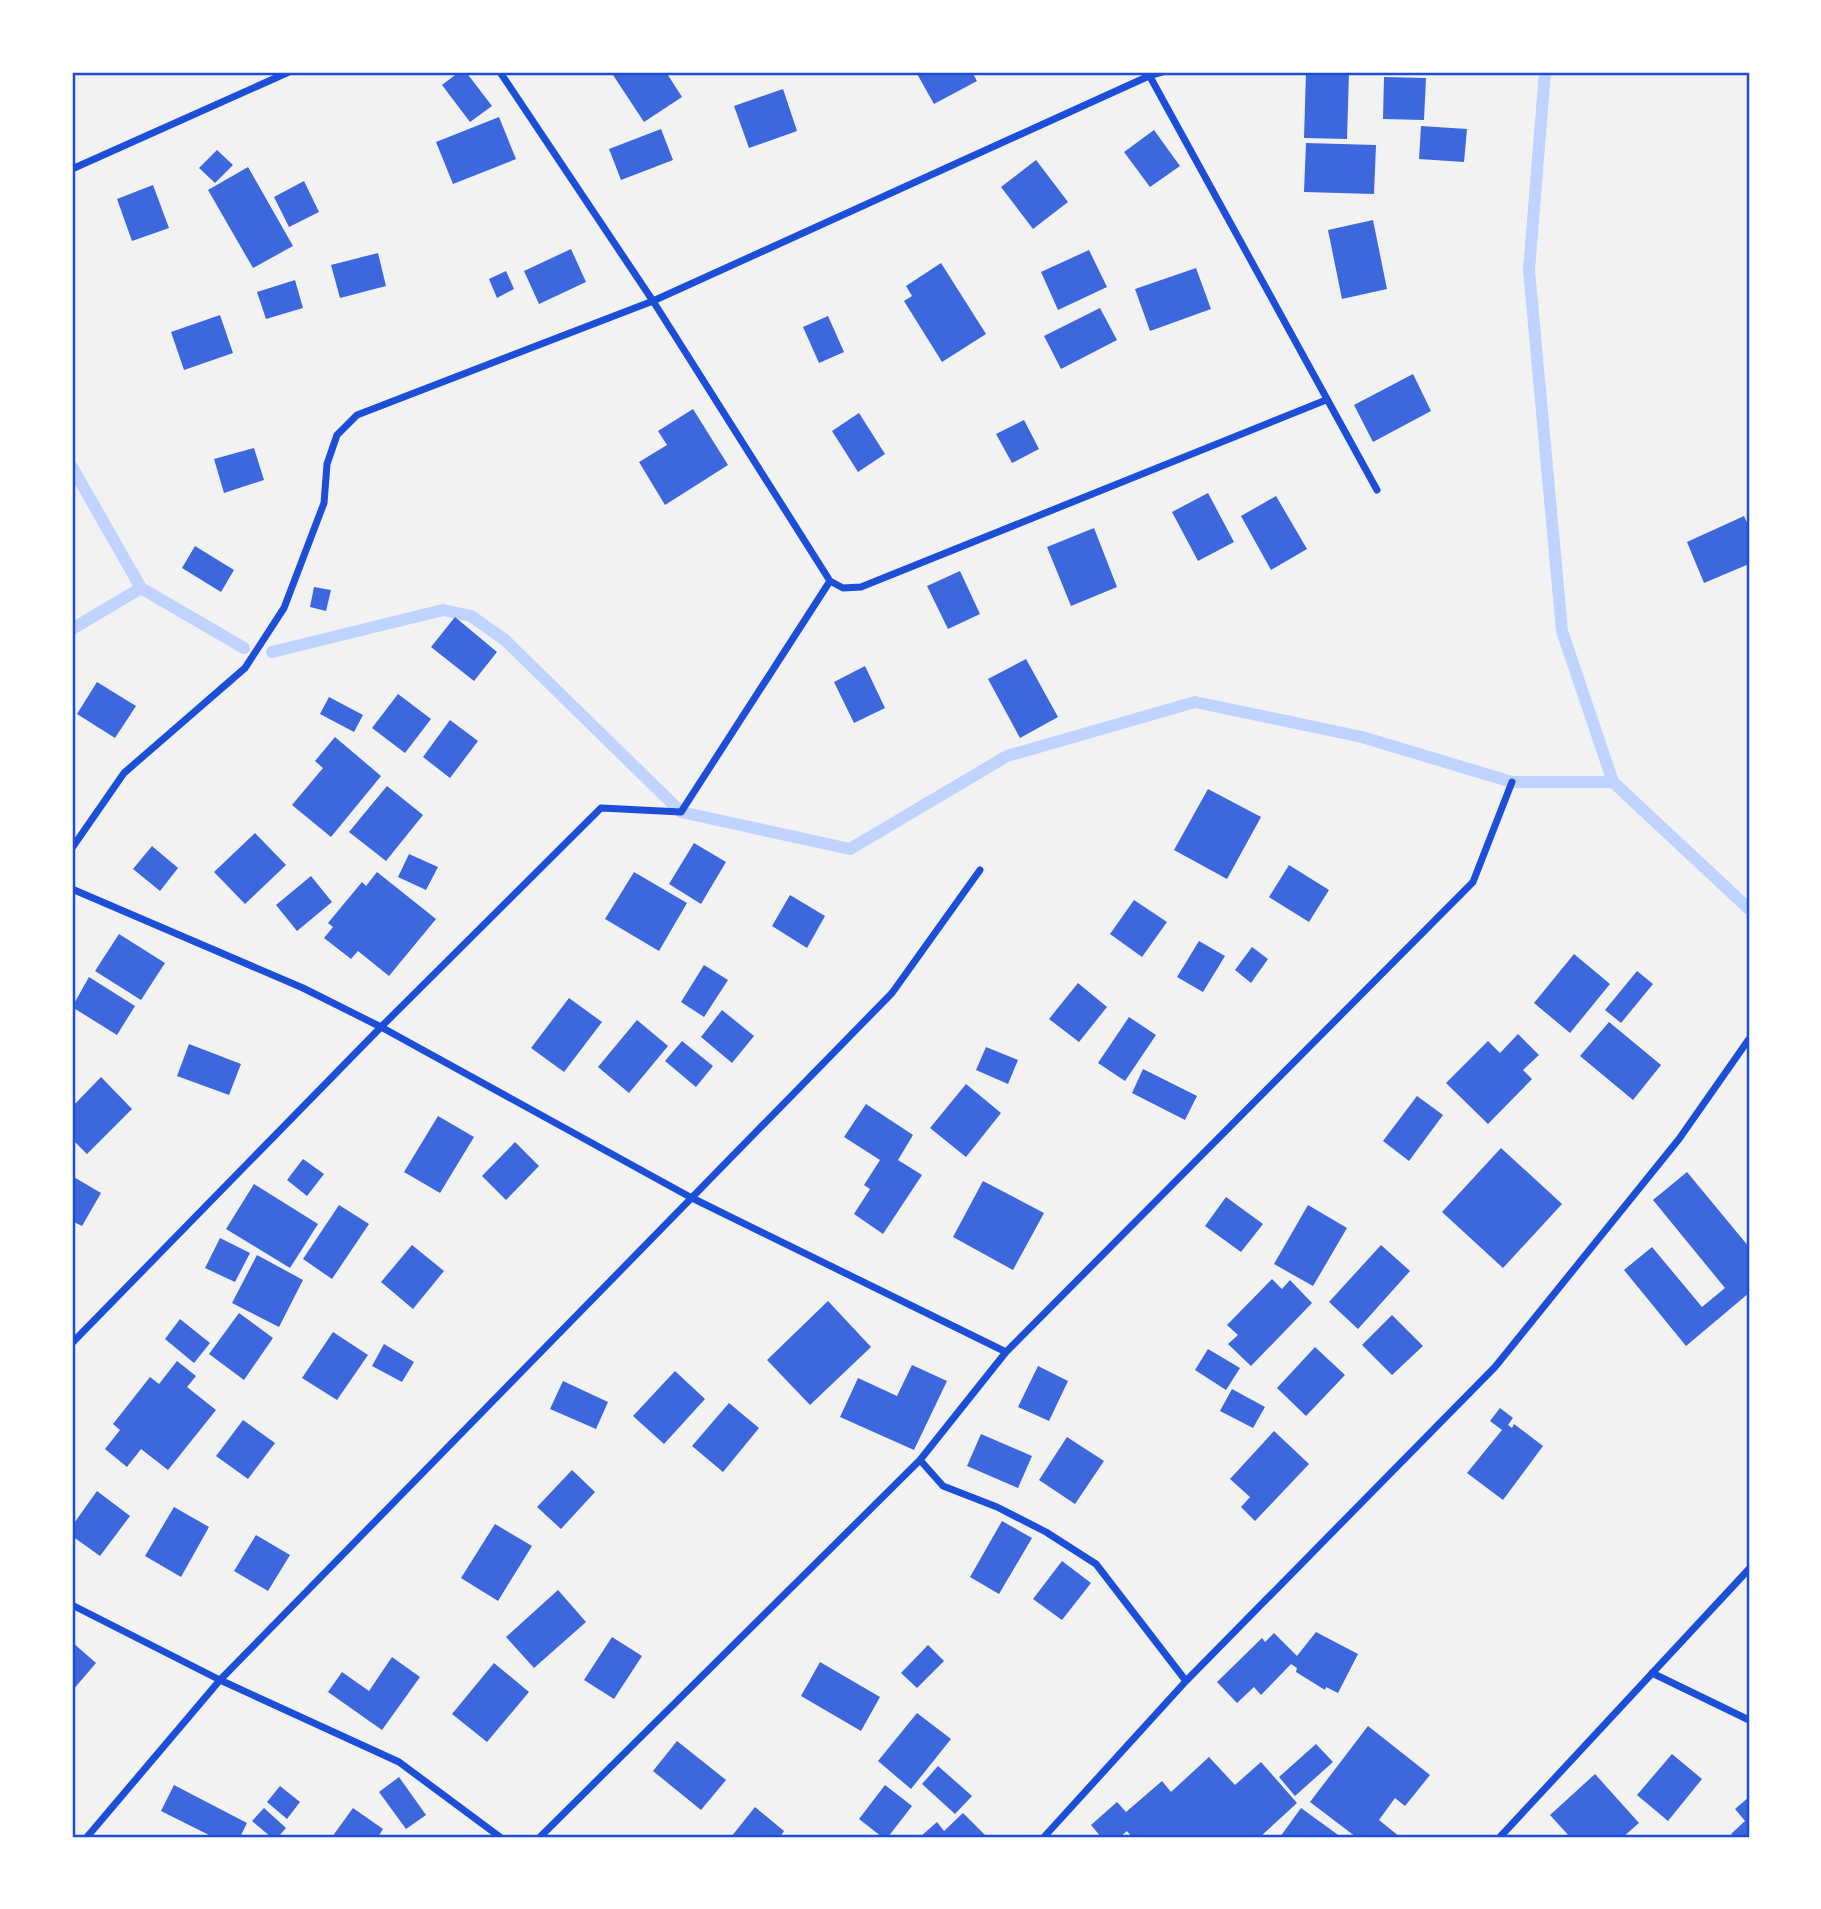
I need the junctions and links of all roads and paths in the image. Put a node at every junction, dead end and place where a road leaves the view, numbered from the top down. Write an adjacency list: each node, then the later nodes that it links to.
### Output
1 (289, 72): 5 (street)
2 (500, 72): 6 (street)
3 (1163, 72): 4 (street)
4 (1148, 74): 6 (street); 7 (street)
5 (72, 169)
6 (653, 302): 9 (street); 11 (street)
7 (1326, 400): 8 (street); 9 (street)
8 (1377, 490)
9 (830, 580): 14 (street)
10 (1512, 782): 18 (street)
11 (72, 848)
12 (980, 870): 16 (street)
13 (72, 889): 14 (street)
14 (381, 1027): 16 (street); 17 (street)
15 (1749, 1039): 24 (street)
16 (690, 1197): 18 (street); 23 (street)
17 (72, 1343)
18 (1006, 1352): 19 (street)
19 (920, 1460): 24 (street); 28 (street)
20 (1749, 1569): 22 (street)
21 (72, 1605): 23 (street)
22 (1652, 1674): 25 (street); 30 (street)
23 (220, 1680): 26 (street); 27 (street)
24 (1186, 1681): 29 (street)
25 (1749, 1720)
26 (87, 1837)
27 (500, 1837)
28 (540, 1837)
29 (1044, 1837)
30 (1500, 1837)

